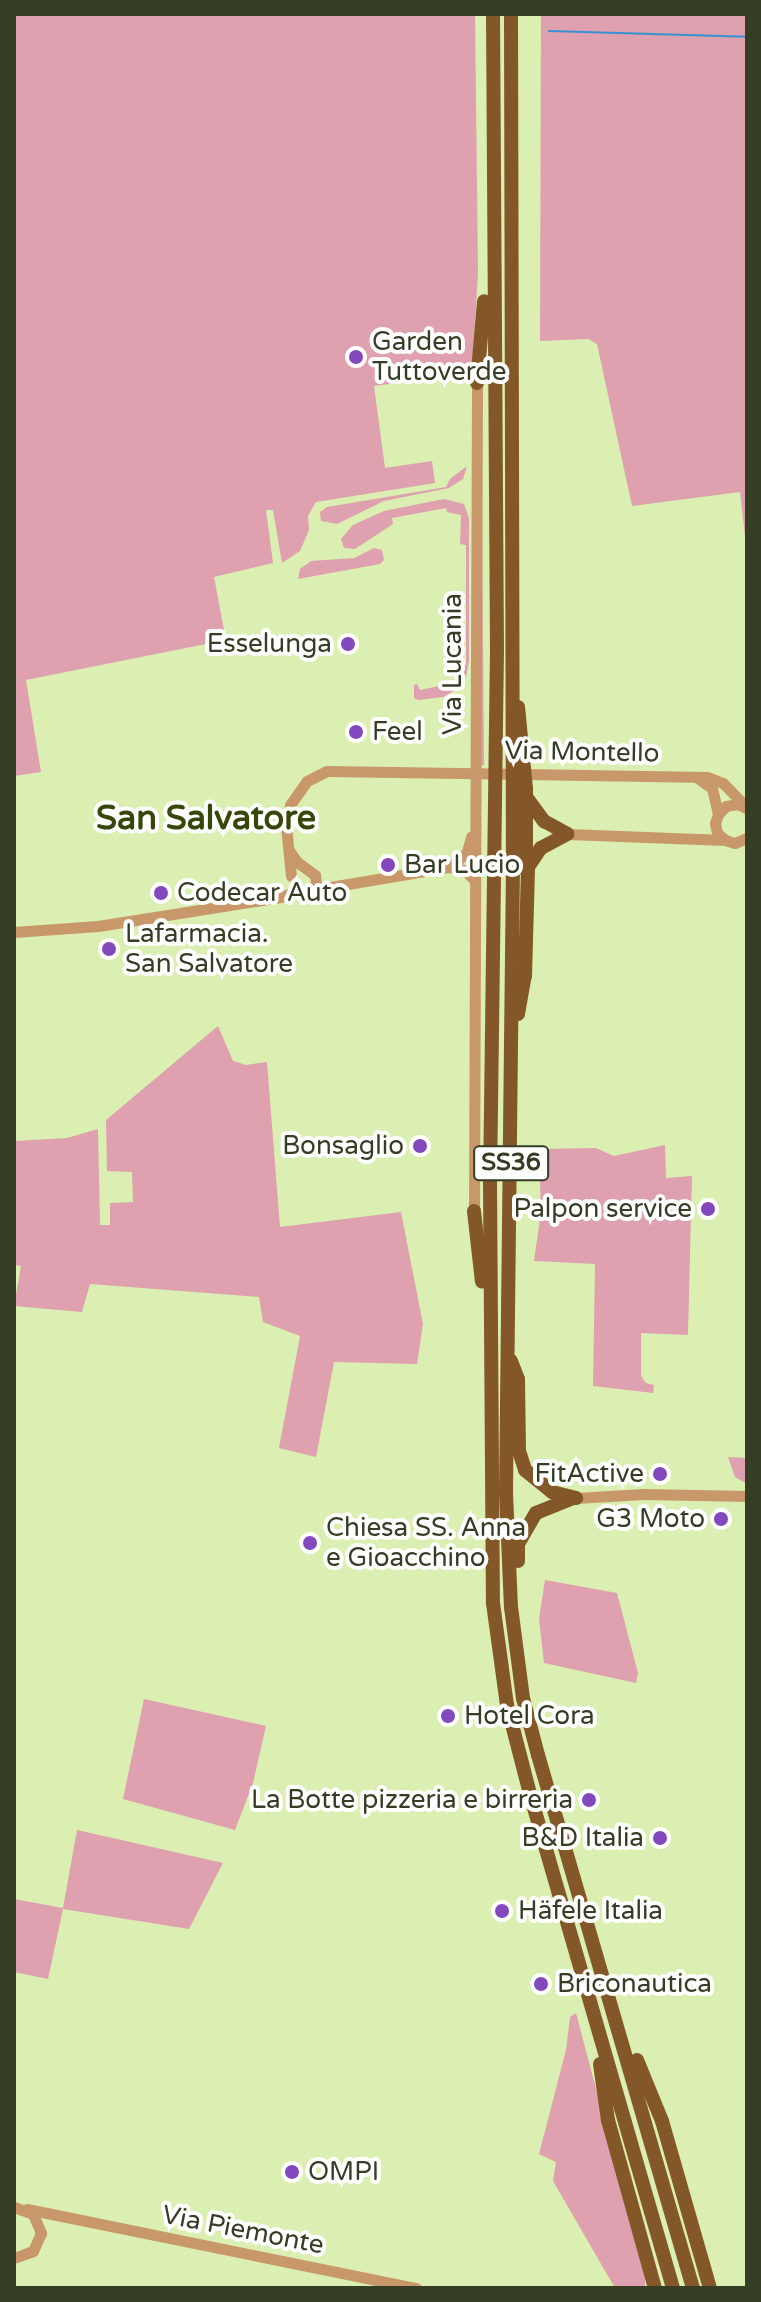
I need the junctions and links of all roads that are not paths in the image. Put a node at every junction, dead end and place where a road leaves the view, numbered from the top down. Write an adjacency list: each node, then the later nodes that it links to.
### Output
1 (493, 14): 3 (highway, SS36)
2 (511, 14): 5 (highway, SS36)
3 (493, 174): 4 (highway); 27 (highway, SS36)
4 (477, 383): 7 (street, Via Lucania)
5 (510, 671): 8 (highway); 25 (highway, SS36)
6 (694, 777): 9 (street, Via Montello); 10 (street, Via Montello); 15 (street, Via Montello)
7 (475, 789): 17 (street, Via Montello); 20 (street, Via Lucania)
8 (526, 796): 11 (highway); 19 (highway)
9 (747, 808): 10 (street)
10 (716, 818): 12 (street); 13 (street, Via Montello)
11 (567, 834): 12 (street); 19 (highway)
12 (693, 836): 13 (street)
13 (725, 840): 14 (street)
14 (746, 840)
15 (289, 850): 16 (street); 18 (street, Via Montello)
16 (304, 867): 18 (street); 21 (street)
17 (450, 867): 20 (street); 21 (street)
18 (291, 877): 22 (street); 23 (street)
19 (526, 878): 25 (highway)
20 (475, 881): 26 (street, Via Lucania)
21 (314, 884): 22 (street)
22 (296, 891): 23 (street)
23 (273, 897): 24 (street)
24 (14, 932)
25 (512, 1029): 28 (highway, SS36)
26 (474, 1211): 27 (highway)
27 (491, 1348): 33 (highway, SS36)
28 (508, 1355): 30 (highway); 31 (highway, SS36)
29 (747, 1496): 30 (street)
30 (576, 1498): 31 (highway)
31 (511, 1607): 32 (highway, SS36)
32 (610, 1996): 42 (highway, SS36); 43 (highway)
33 (591, 2008): 39 (highway); 41 (highway, SS36)
34 (14, 2207): 35 (street, Via Piemonte)
35 (27, 2209): 36 (street, Via Piemonte); 37 (street)
36 (61, 2217): 37 (street); 40 (street, Via Piemonte)
37 (41, 2233): 38 (street)
38 (14, 2258)
39 (654, 2287)
40 (416, 2288)
41 (673, 2288)
42 (693, 2288)
43 (710, 2288)

